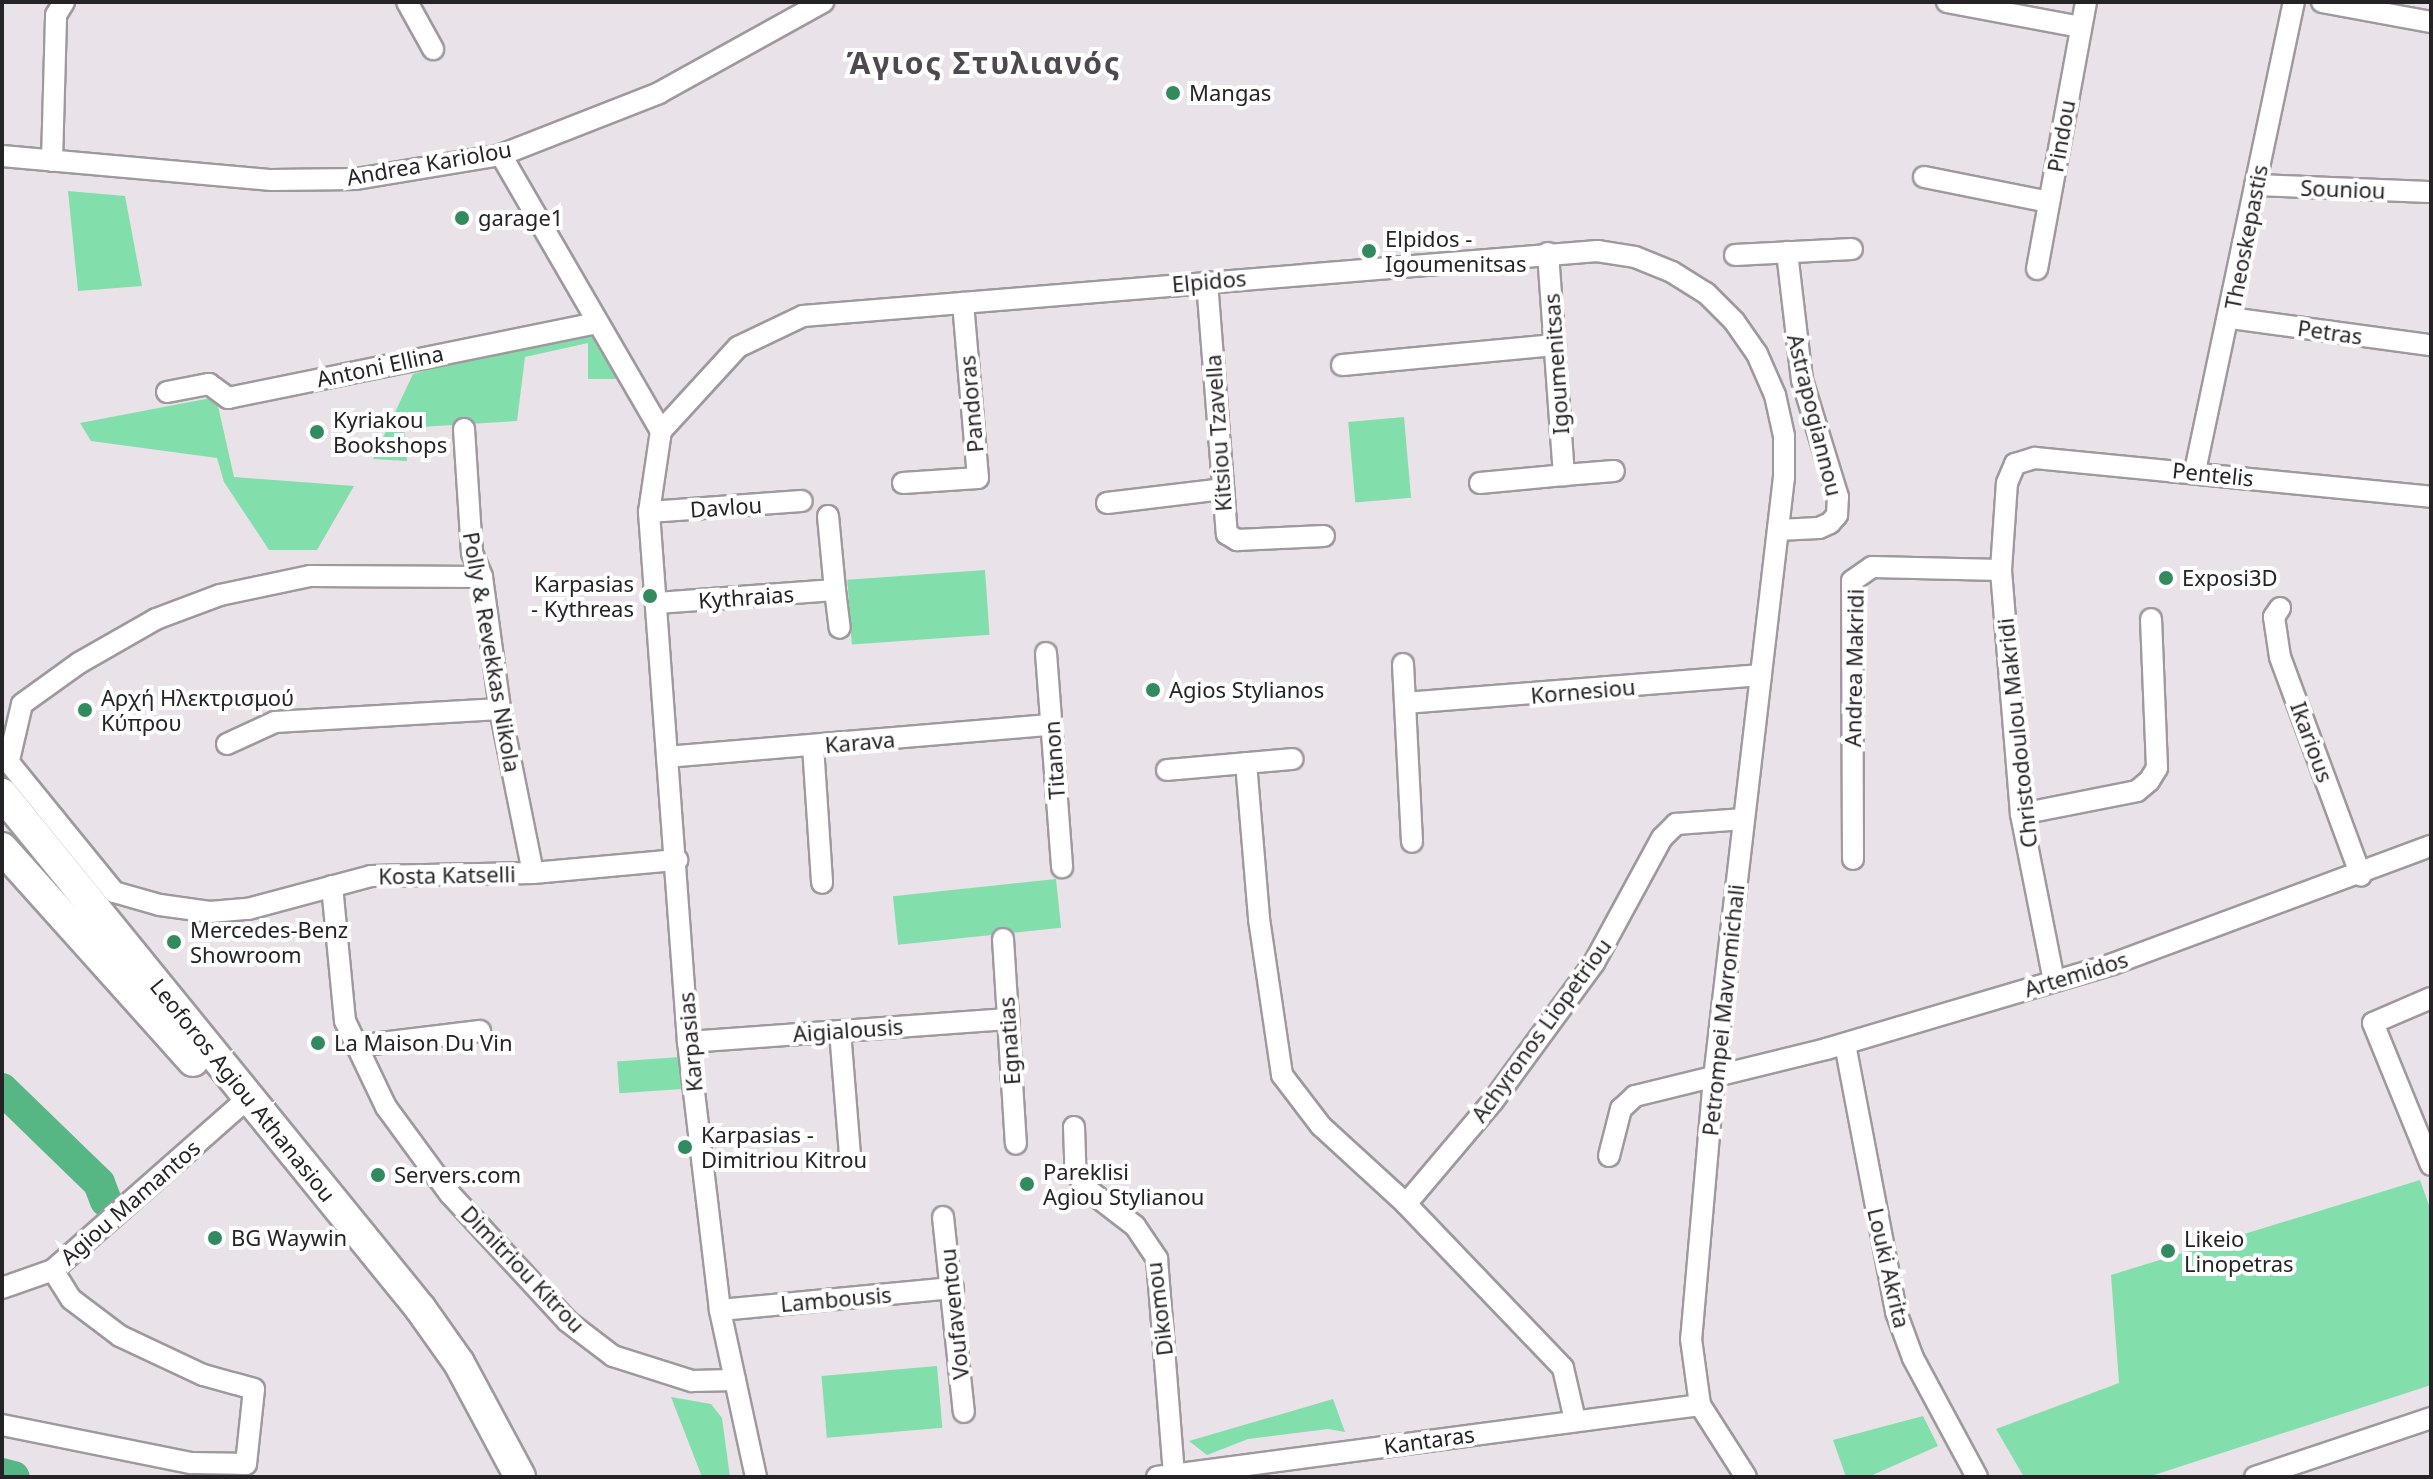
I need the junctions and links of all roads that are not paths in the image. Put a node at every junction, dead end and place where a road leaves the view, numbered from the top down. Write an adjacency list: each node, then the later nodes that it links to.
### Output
1 (64, 2): 13 (street)
2 (407, 2): 10 (street)
3 (823, 2): 11 (street, Andrea Kariolou)
4 (1947, 2): 9 (street)
5 (2086, 2): 9 (street, Pindou)
6 (2294, 2): 15 (street, Theoskepastis)
7 (2322, 2): 8 (street)
8 (2431, 22)
9 (2081, 27): 17 (street, Pindou)
10 (433, 49)
11 (501, 155): 13 (street, Andrea Kariolou); 26 (street)
12 (2, 156): 13 (street, Andrea Kariolou)
13 (52, 161)
14 (1924, 177): 17 (street)
15 (2255, 185): 16 (street, Souniou); 25 (street, Theoskepastis)
16 (2431, 192)
17 (2049, 202): 22 (street, Pindou)
18 (1852, 249): 19 (street)
19 (1787, 252): 21 (street); 45 (street, Astrapogiannou)
20 (1548, 253): 23 (street, Elpidos); 27 (street, Igoumenitsas); 45 (street, Elpidos)
21 (1735, 255)
22 (2037, 269)
23 (1207, 282): 24 (street, Elpidos); 39 (street, Kitsiou Tzavella)
24 (963, 303): 32 (street, Elpidos); 36 (street, Pandoras)
25 (2230, 318): 28 (street, Petras); 34 (street, Theoskepastis)
26 (597, 323): 30 (street, Antoni Ellina); 32 (street)
27 (1555, 345): 29 (street); 35 (street, Igoumenitsas)
28 (2431, 345)
29 (1342, 365)
30 (167, 392)
31 (464, 429): 48 (street, Polly & Revekkas Nikola)
32 (661, 431): 43 (street)
33 (1614, 471): 35 (street)
34 (2195, 471): 38 (street, Pentelis); 40 (street, Pentelis)
35 (1564, 475): 37 (street)
36 (903, 483)
37 (1480, 483)
38 (2007, 483): 47 (street, Christodoulou Makridi)
39 (1222, 489): 42 (street); 46 (street, Kitsiou Tzavella)
40 (2431, 497)
41 (802, 501): 43 (street, Davlou)
42 (1107, 503)
43 (649, 512): 50 (street)
44 (828, 516): 49 (street)
45 (1778, 530): 56 (street, Petrompei Mavromichali)
46 (1324, 536)
47 (2001, 570): 68 (street, Christodoulou Makridi); 73 (street, Andrea Makridi)
48 (482, 577): 58 (street, Polly & Revekkas Nikola); 62 (street)
49 (835, 590): 50 (street, Kythraias); 53 (street)
50 (657, 603): 63 (street, Karpasias)
51 (2280, 608): 77 (street, Ikarious)
52 (2151, 619): 68 (street)
53 (840, 628)
54 (1046, 653): 59 (street, Titanon)
55 (1403, 664): 57 (street)
56 (1761, 675): 57 (street, Kornesiou); 69 (street, Petrompei Mavromichali)
57 (1405, 703): 70 (street)
58 (500, 709): 60 (street); 76 (street, Polly & Revekkas Nikola)
59 (1052, 725): 61 (street, Karava); 75 (street, Titanon)
60 (227, 744)
61 (813, 746): 63 (street, Karava); 78 (street)
62 (6, 757): 79 (street, Kosta Katselli)
63 (667, 757): 74 (street, Karpasias)
64 (1293, 759): 65 (street)
65 (1246, 763): 66 (street); 96 (street)
66 (1167, 770)
67 (2, 794): 90 (main road, Leoforos Agiou Athanasiou)
68 (2021, 814): 81 (street, Christodoulou Makridi)
69 (1744, 819): 89 (street, Petrompei Mavromichali); 96 (street, Achyronos Liopetriou)
70 (1412, 842)
71 (2431, 846): 77 (street, Artemidos)
72 (2, 848): 90 (main road, Leoforos Agiou Athanasiou)
73 (1853, 859)
74 (677, 860): 76 (street, Kosta Katselli); 86 (street, Karpasias)
75 (1062, 867)
76 (533, 873): 79 (street, Kosta Katselli)
77 (2361, 876): 81 (street, Artemidos)
78 (822, 883)
79 (332, 886): 88 (street, Dimitriou Kitrou)
80 (1003, 939): 83 (street, Egnatias)
81 (2054, 981): 87 (street, Artemidos)
82 (2431, 998): 95 (street)
83 (1008, 1019): 85 (street, Aigialousis); 92 (street, Egnatias)
84 (480, 1031): 88 (street)
85 (840, 1031): 86 (street, Aigialousis); 93 (street)
86 (688, 1042): 101 (street, Karpasias)
87 (1845, 1044): 89 (street, Artemidos); 113 (street, Louki Akrita)
88 (356, 1046): 102 (street, Dimitriou Kitrou)
89 (1714, 1078): 94 (street, Artemidos); 103 (street, Petrompei Mavromichali)
90 (241, 1104): 98 (street, Agiou Mamantos); 109 (main road, Leoforos Agiou Athanasiou); 110 (main road, Leoforos Agiou Athanasiou)
91 (1074, 1127): 108 (street, Dikomou)
92 (1016, 1144)
93 (850, 1156)
94 (1609, 1156)
95 (2431, 1165)
96 (1406, 1204): 106 (street)
97 (943, 1217): 100 (street, Voufaventou)
98 (53, 1270): 99 (street, Agiou Mamantos); 107 (street)
99 (2, 1288)
100 (953, 1288): 101 (street, Lambousis); 104 (street, Voufaventou)
101 (720, 1310): 102 (street, Karpasias)
102 (735, 1380): 111 (street, Karpasias)
103 (1700, 1405): 106 (street, Kantaras); 112 (street, Petrompei Mavromichali)
104 (964, 1412)
105 (2431, 1418): 114 (street)
106 (1575, 1420): 108 (street, Kantaras)
107 (2, 1425)
108 (1165, 1476)
109 (502, 1477)
110 (520, 1477)
111 (756, 1477)
112 (1746, 1477)
113 (1977, 1477)
114 (2255, 1477)

